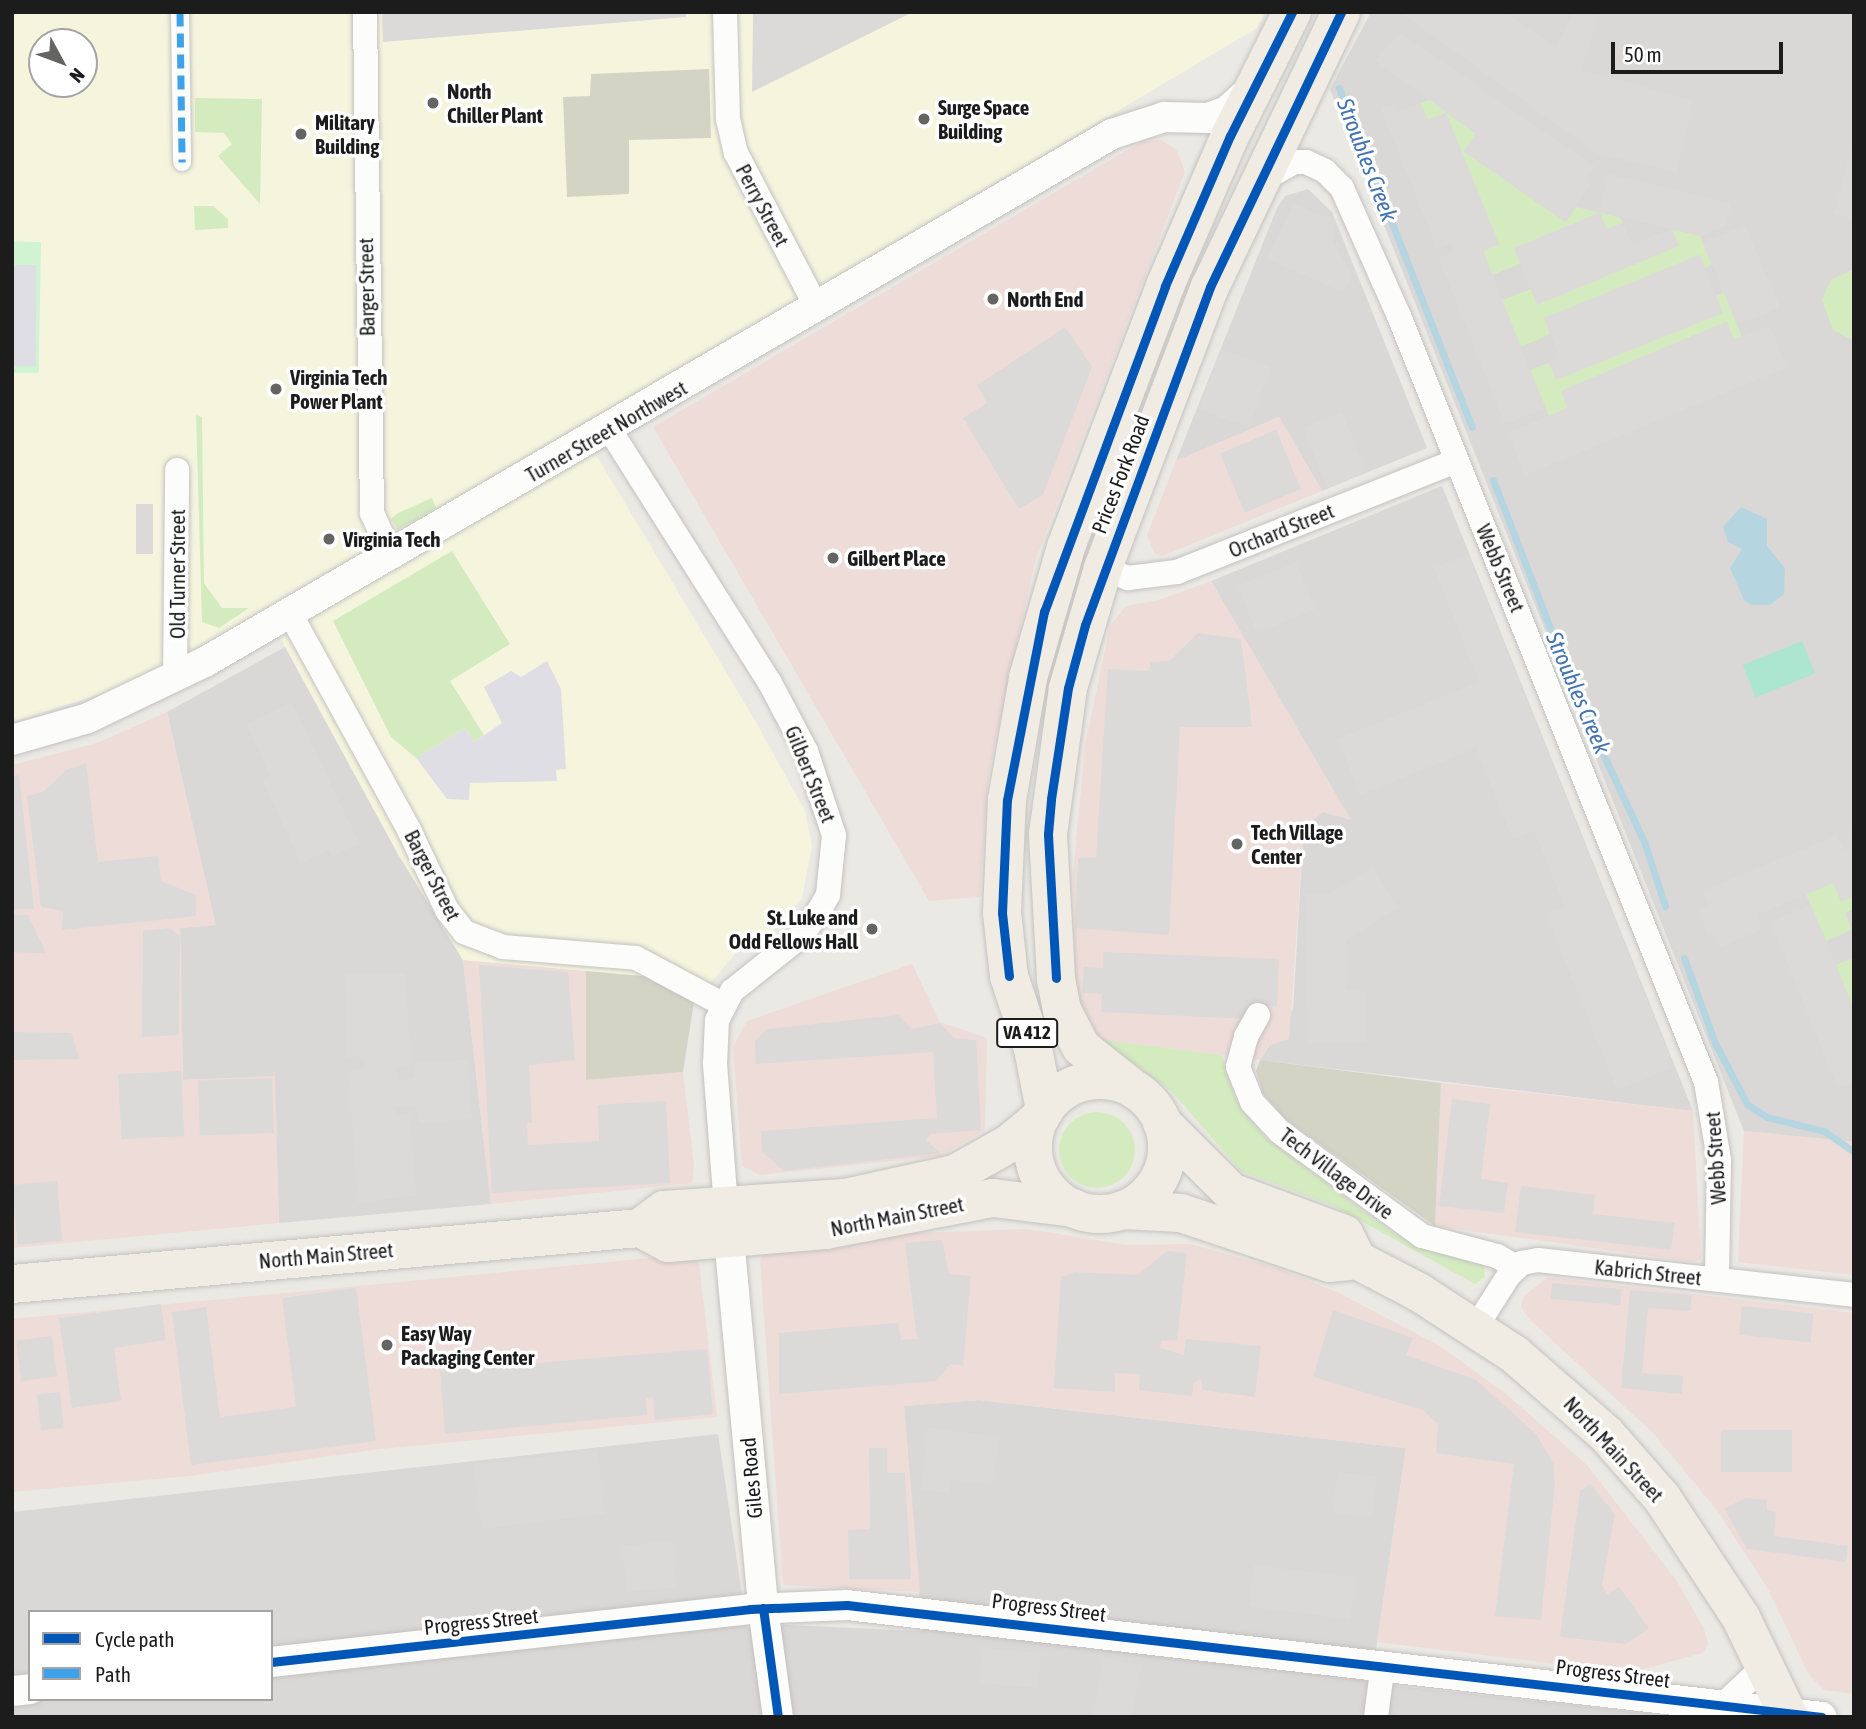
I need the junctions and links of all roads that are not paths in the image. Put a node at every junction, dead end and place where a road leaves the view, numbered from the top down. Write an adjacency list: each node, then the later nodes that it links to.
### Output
1 (180, 12): 9 (street)
2 (365, 12): 19 (street, Barger Street)
3 (725, 12): 13 (street, Perry Street)
4 (1293, 12): 6 (main road, Prices Fork Road / VA 412)
5 (1341, 12): 7 (main road, Prices Fork Road / VA 412)
6 (1261, 74): 8 (street, Turner Street Northwest); 12 (main road, Prices Fork Road / VA 412)
7 (1287, 117): 10 (street, Webb Street); 11 (main road, Prices Fork Road / VA 412)
8 (1193, 121): 12 (street); 13 (street, Turner Street Northwest)
9 (182, 162)
10 (1306, 162): 11 (street); 16 (street, Webb Street)
11 (1254, 188): 20 (main road, Prices Fork Road / VA 412)
12 (1205, 192): 15 (main road, Prices Fork Road / VA 412)
13 (817, 308): 14 (street, Turner Street Northwest)
14 (610, 429): 19 (street, Turner Street Northwest); 25 (street, Gilbert Street)
15 (1101, 455): 18 (main road, Prices Fork Road / VA 412); 20 (main road)
16 (1456, 461): 20 (street, Orchard Street); 35 (street, Webb Street)
17 (177, 470): 22 (street, Old Turner Street)
18 (1066, 547): 23 (main road); 28 (main road, Prices Fork Road / VA 412)
19 (392, 557): 21 (street, Turner Street Northwest)
20 (1103, 568): 23 (main road, Prices Fork Road / VA 412)
21 (291, 615): 22 (street, Turner Street Northwest); 25 (street, Barger Street)
22 (175, 678): 24 (street, Turner Street Northwest)
23 (1068, 688): 27 (main road, Prices Fork Road / VA 412)
24 (12, 740)
25 (722, 1004): 32 (street)
26 (1258, 1015): 34 (street, Tech Village Drive)
27 (1135, 1090): 28 (main road); 29 (main road)
28 (1043, 1114): 30 (main road); 32 (main road, North Main Street)
29 (1162, 1123): 31 (main road); 33 (main road, North Main Street)
30 (1073, 1208): 31 (main road); 32 (main road, North Main Street)
31 (1123, 1210): 33 (main road)
32 (728, 1223): 36 (main road, North Main Street); 39 (street, Giles Road)
33 (1357, 1260): 38 (main road, North Main Street)
34 (1516, 1267): 35 (street, Kabrich Street); 38 (street)
35 (1717, 1279): 37 (street, Kabrich Street)
36 (12, 1284)
37 (1854, 1295)
38 (1476, 1327): 42 (main road, North Main Street)
39 (762, 1608): 40 (street, Progress Street); 41 (street, Progress Street); 45 (street, Giles Road)
40 (273, 1662)
41 (1382, 1664): 43 (street, Progress Street); 46 (street)
42 (1764, 1666): 43 (street); 44 (main road, North Main Street)
43 (1723, 1711): 44 (street, Progress Street)
44 (1799, 1716)
45 (778, 1717)
46 (1376, 1717)

